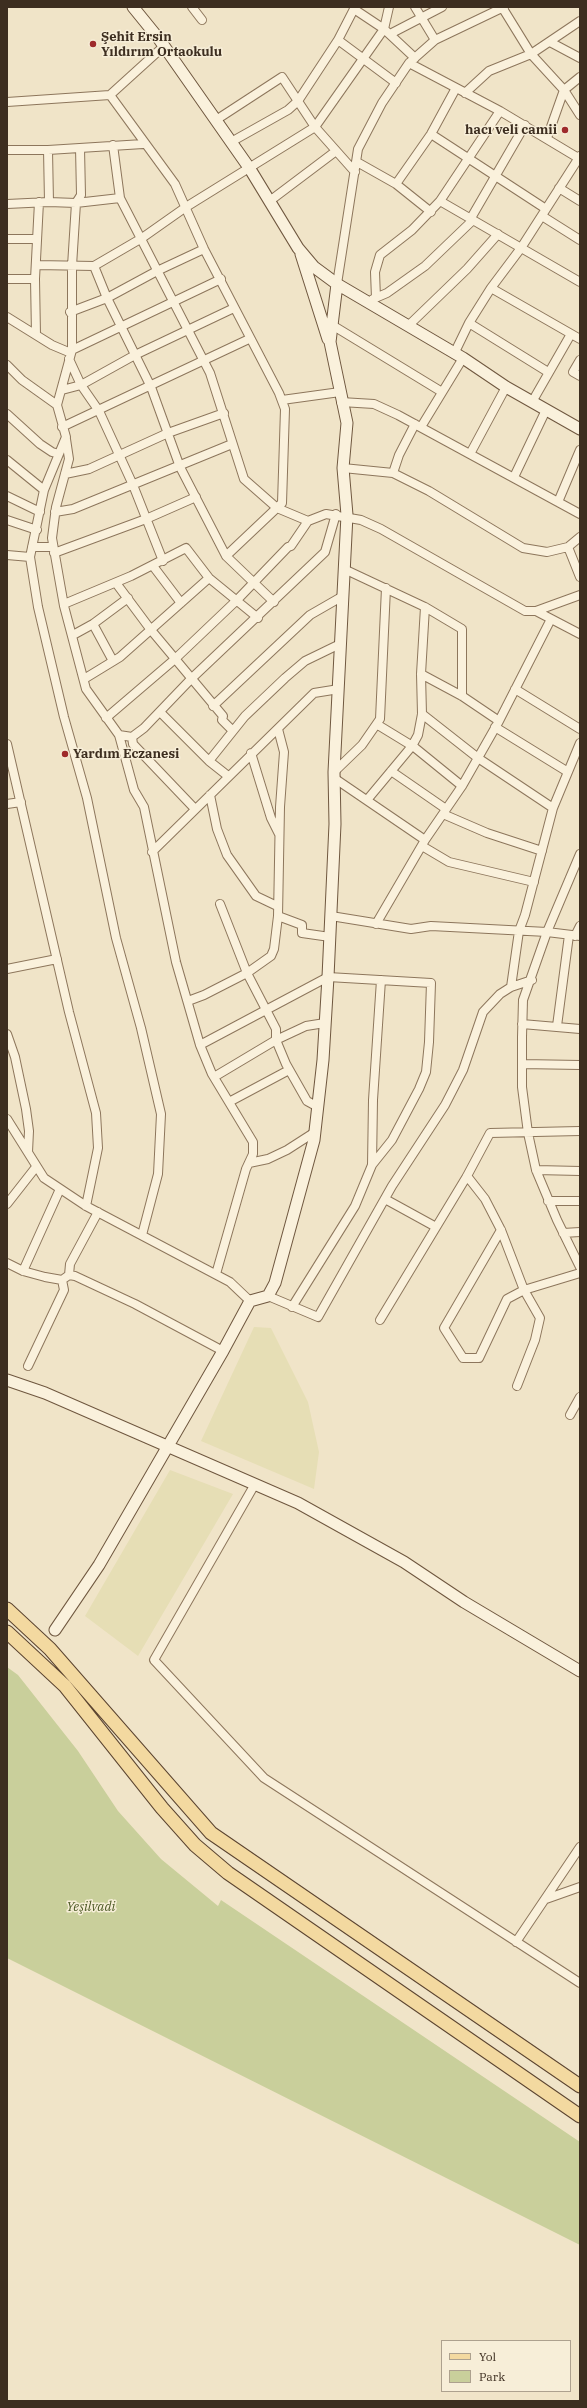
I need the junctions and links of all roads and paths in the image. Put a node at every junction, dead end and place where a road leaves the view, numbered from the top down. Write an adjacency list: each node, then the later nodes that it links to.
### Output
1 (133, 7): 15 (street)
2 (192, 7): 9 (street)
3 (389, 7): 11 (street)
4 (415, 7): 8 (street)
5 (442, 7): 8 (street)
6 (503, 7): 13 (street); 16 (street)
7 (354, 8): 11 (street); 12 (street)
8 (422, 18): 11 (street); 13 (street)
9 (202, 20)
10 (580, 21): 14 (street)
11 (387, 32): 17 (street); 19 (street)
12 (338, 40): 17 (street); 26 (street)
13 (436, 40): 19 (street)
14 (550, 42): 16 (street); 18 (street)
15 (164, 46): 25 (street); 30 (street)
16 (531, 54): 23 (street); 24 (street)
17 (364, 57): 21 (street); 32 (street)
18 (580, 58)
19 (412, 61): 21 (street); 22 (street)
20 (580, 77): 23 (street)
21 (396, 83): 44 (street)
22 (456, 88): 24 (street); 33 (street)
23 (564, 90): 29 (street); 34 (street)
24 (465, 93): 28 (street)
25 (110, 95): 27 (street); 36 (street)
26 (298, 101): 30 (street); 32 (street); 35 (street)
27 (7, 102)
28 (500, 111): 31 (street); 43 (street)
29 (580, 115)
30 (216, 120): 35 (street)
31 (525, 125): 34 (street); 47 (street)
32 (315, 127): 41 (street); 45 (street)
33 (431, 134): 43 (street); 48 (street)
34 (547, 138): 42 (street)
35 (232, 142): 45 (street)
36 (143, 144): 37 (street); 58 (street)
37 (113, 145): 38 (street); 50 (street)
38 (80, 148): 40 (street); 56 (street)
39 (7, 150): 40 (street)
40 (48, 150): 55 (street)
41 (336, 150): 46 (street); 51 (street)
42 (579, 158): 49 (street)
43 (469, 159): 47 (street); 52 (street)
44 (357, 162): 46 (street); 48 (street)
45 (250, 169): 51 (street); 58 (street)
46 (355, 172): 78 (street)
47 (495, 175): 60 (street); 61 (street)
48 (396, 184): 59 (street)
49 (559, 188): 53 (street); 60 (street)
50 (120, 198): 56 (street); 63 (street)
51 (270, 200): 67 (street)
52 (440, 201): 59 (street); 61 (street)
53 (580, 201)
54 (39, 202): 55 (street); 57 (street); 65 (street)
55 (49, 202): 56 (street)
56 (76, 203): 71 (street)
57 (7, 204)
58 (186, 207): 63 (street); 69 (street)
59 (431, 212): 81 (street)
60 (544, 213): 66 (street); 68 (street)
61 (472, 219): 62 (street); 81 (street)
62 (498, 234): 68 (street); 88 (street)
63 (142, 238): 72 (street); 73 (street)
64 (7, 239): 65 (street)
65 (36, 239): 70 (street)
66 (580, 240)
67 (298, 248): 78 (street); 95 (street)
68 (521, 248): 77 (street); 79 (street)
69 (204, 249): 73 (street); 75 (street)
70 (36, 265): 71 (street); 76 (street)
71 (72, 266): 72 (street); 84 (street)
72 (94, 266): 80 (street)
73 (157, 271): 80 (street); 82 (street)
74 (7, 279): 76 (street)
75 (221, 279): 82 (street); 83 (street)
76 (35, 280): 92 (street)
77 (580, 282)
78 (337, 284): 81 (street); 87 (street)
79 (491, 288): 86 (street); 91 (street)
80 (107, 298): 84 (street); 89 (street)
81 (372, 300): 88 (street)
82 (174, 302): 89 (street); 90 (street)
83 (234, 308): 90 (street); 93 (street)
84 (70, 312): 96 (street)
85 (7, 317): 92 (street)
86 (469, 323): 98 (street); 102 (street)
87 (332, 324): 95 (street); 108 (street)
88 (408, 326): 98 (street)
89 (122, 327): 96 (street); 97 (street)
90 (188, 331): 97 (street); 99 (street)
91 (571, 334): 94 (street); 102 (street)
92 (36, 335): 96 (street)
93 (250, 338): 99 (street); 110 (street)
94 (580, 339)
95 (330, 342): 109 (street)
96 (71, 354): 104 (street); 107 (street)
97 (135, 355): 104 (street); 105 (street)
98 (458, 356): 106 (street); 108 (street)
99 (204, 360): 105 (street); 115 (street)
100 (580, 360): 103 (street)
101 (7, 365): 112 (street)
102 (548, 372): 111 (street)
103 (580, 376)
104 (82, 385): 107 (street); 114 (street)
105 (151, 386): 114 (street); 120 (street)
106 (506, 387): 111 (street); 125 (street)
107 (62, 390): 112 (street)
108 (442, 392): 117 (street)
109 (340, 397): 110 (street); 117 (street); 129 (street)
110 (282, 400): 138 (street)
111 (532, 402): 113 (street)
112 (57, 405): 118 (street)
113 (546, 410): 119 (street); 132 (street)
114 (99, 411): 118 (street); 126 (street)
115 (224, 413): 120 (street); 122 (street)
116 (7, 414): 124 (street)
117 (418, 425): 125 (street); 130 (street)
118 (62, 427): 121 (street)
119 (580, 429)
120 (168, 433): 126 (street); 128 (street)
121 (66, 437): 124 (street); 131 (street)
122 (232, 444): 128 (street); 138 (street)
123 (580, 450): 137 (street)
124 (59, 454): 134 (street)
125 (470, 454): 132 (street)
126 (119, 456): 131 (street); 133 (street)
127 (7, 460): 134 (street)
128 (180, 467): 133 (street); 136 (street)
129 (343, 468): 130 (street); 142 (street)
130 (393, 473): 149 (street)
131 (65, 474): 140 (street)
132 (514, 477): 137 (street)
133 (133, 485): 140 (street); 143 (street)
134 (44, 490): 139 (street)
135 (7, 496): 139 (street)
136 (196, 497): 143 (street); 152 (street)
137 (558, 502): 141 (street)
138 (277, 508): 145 (street); 152 (street)
139 (40, 512): 146 (street)
140 (55, 512): 150 (street)
141 (580, 514)
142 (341, 516): 145 (street); 157 (street); 167 (street); 171 (street)
143 (146, 519): 150 (street); 154 (street)
144 (7, 520): 146 (street)
145 (308, 521): 161 (street)
146 (37, 530): 148 (street)
147 (580, 537): 149 (street)
148 (32, 547): 150 (street); 153 (street)
149 (568, 547): 156 (street)
150 (53, 550): 169 (street)
151 (7, 555): 153 (street)
152 (226, 556): 161 (street)
153 (30, 557): 277 (street)
154 (163, 561): 155 (street); 159 (street)
155 (153, 566): 160 (street); 168 (street)
156 (578, 567): 158 (street)
157 (344, 569): 162 (street); 164 (street)
158 (580, 577)
159 (210, 578): 166 (street); 168 (street)
160 (116, 582): 165 (street); 169 (street)
161 (254, 582): 166 (street); 167 (street)
162 (386, 588): 170 (street); 192 (street)
163 (580, 595): 171 (street)
164 (343, 596): 178 (street); 187 (street)
165 (128, 598): 174 (street); 175 (street)
166 (237, 600): 172 (street); 179 (street)
167 (274, 602): 172 (street)
168 (181, 603): 175 (street)
169 (64, 604): 177 (street)
170 (425, 607): 181 (street); 186 (street)
171 (536, 611): 173 (street)
172 (258, 618): 183 (street)
173 (551, 619): 176 (street); 185 (street)
174 (93, 624): 177 (street); 180 (street)
175 (151, 630): 179 (street); 180 (street)
176 (580, 634)
177 (73, 635): 182 (street)
178 (340, 644): 184 (street); 195 (street)
179 (175, 659): 183 (street); 190 (street)
180 (113, 661): 182 (street)
181 (421, 674): 186 (street); 189 (street)
182 (84, 679): 190 (street)
183 (192, 679): 187 (street); 188 (street)
184 (340, 689): 193 (street); 207 (street)
185 (515, 690): 191 (street); 194 (street)
186 (462, 696): 191 (street)
187 (213, 706): 195 (street)
188 (160, 712): 197 (street); 204 (street)
189 (422, 714): 200 (street); 202 (street)
190 (106, 718): 196 (street)
191 (497, 724): 202 (street); 206 (street)
192 (378, 725): 200 (street); 207 (street)
193 (278, 729): 201 (street); 217 (street)
194 (580, 729)
195 (233, 731): 204 (street)
196 (119, 735): 197 (street); 220 (street)
197 (132, 737): 215 (street)
198 (580, 743): 206 (street)
199 (7, 744): 203 (street)
200 (412, 746): 205 (street); 209 (street)
201 (251, 753): 208 (street); 217 (street)
202 (478, 758): 209 (street); 214 (street)
203 (9, 760): 212 (street)
204 (209, 761): 208 (street)
205 (391, 771): 211 (street); 216 (street)
206 (568, 772): 214 (street)
207 (334, 775): 211 (street); 226 (street)
208 (228, 776): 210 (street)
209 (462, 786): 216 (street)
210 (210, 795): 215 (street); 224 (street)
211 (367, 800): 218 (street)
212 (21, 802): 213 (street); 233 (street)
213 (7, 804)
214 (553, 808): 219 (street)
215 (195, 809): 220 (street)
216 (445, 812): 218 (street); 219 (street)
217 (280, 836): 224 (street)
218 (424, 843): 222 (street); 227 (street)
219 (542, 850): 222 (street)
220 (152, 852): 240 (street)
221 (580, 854): 230 (street)
222 (534, 882): 229 (street)
223 (220, 904): 235 (street)
224 (277, 906): 225 (street)
225 (278, 916): 232 (street); 235 (street)
226 (331, 916): 227 (street); 232 (street)
227 (376, 924): 229 (street)
228 (580, 926): 231 (street)
229 (519, 930): 230 (street); 239 (street)
230 (547, 932): 231 (street); 238 (street)
231 (575, 936): 244 (street)
232 (330, 937): 236 (street)
233 (57, 959): 234 (street); 271 (street)
234 (7, 970)
235 (247, 973): 240 (street); 241 (street)
236 (328, 977): 237 (street); 241 (street); 242 (street)
237 (381, 980): 261 (street); 261 (street)
238 (532, 980): 239 (street); 243 (street)
239 (511, 987): 267 (street)
240 (188, 1000): 248 (street)
241 (266, 1009): 247 (street); 248 (street)
242 (325, 1023): 247 (street); 254 (street)
243 (522, 1024): 244 (street); 249 (street)
244 (557, 1026): 245 (street)
245 (580, 1029)
246 (7, 1034): 259 (street)
247 (276, 1040): 251 (street); 252 (street)
248 (200, 1045): 252 (street)
249 (522, 1064): 250 (street); 258 (street)
250 (580, 1065)
251 (289, 1070): 253 (street); 254 (street)
252 (214, 1077): 253 (street)
253 (229, 1102): 260 (street)
254 (318, 1107): 257 (street)
255 (7, 1119): 259 (street)
256 (580, 1131): 258 (street)
257 (315, 1132): 260 (street); 285 (street)
258 (528, 1133): 263 (street); 265 (street)
259 (28, 1153): 262 (street)
260 (249, 1163): 282 (street)
261 (372, 1165): 287 (street)
262 (36, 1167): 266 (street); 270 (street)
263 (536, 1170): 264 (street); 268 (street)
264 (580, 1171)
265 (467, 1176): 273 (street); 274 (street)
266 (60, 1189): 271 (street); 280 (street)
267 (385, 1199): 273 (street); 287 (street)
268 (548, 1201): 269 (street); 276 (street)
269 (580, 1201)
270 (7, 1204)
271 (86, 1206): 272 (street)
272 (98, 1212): 277 (street); 283 (street)
273 (436, 1227): 288 (street)
274 (502, 1230): 284 (street); 284 (street)
275 (580, 1232): 276 (street)
276 (563, 1233): 279 (street)
277 (142, 1235): 282 (street)
278 (7, 1262): 280 (street)
279 (580, 1267)
280 (23, 1271): 283 (street)
281 (580, 1273): 284 (street)
282 (216, 1274): 286 (street)
283 (66, 1278): 289 (street); 290 (street)
284 (524, 1290): 292 (street)
285 (268, 1296): 286 (street); 287 (street)
286 (250, 1301): 289 (street)
287 (292, 1307)
288 (380, 1320)
289 (223, 1351): 295 (street)
290 (28, 1366)
291 (7, 1380): 295 (street)
292 (516, 1386)
293 (580, 1397): 294 (street)
294 (570, 1415)
295 (168, 1447): 296 (street); 298 (street)
296 (255, 1484): 300 (street); 304 (street)
297 (7, 1609): 306 (main road)
298 (55, 1630)
299 (7, 1632): 307 (main road)
300 (580, 1671)
301 (580, 1847): 303 (street)
302 (580, 1887): 303 (street)
303 (546, 1899): 304 (street)
304 (516, 1942): 305 (street)
305 (580, 1984)
306 (580, 2086)
307 (580, 2116)

